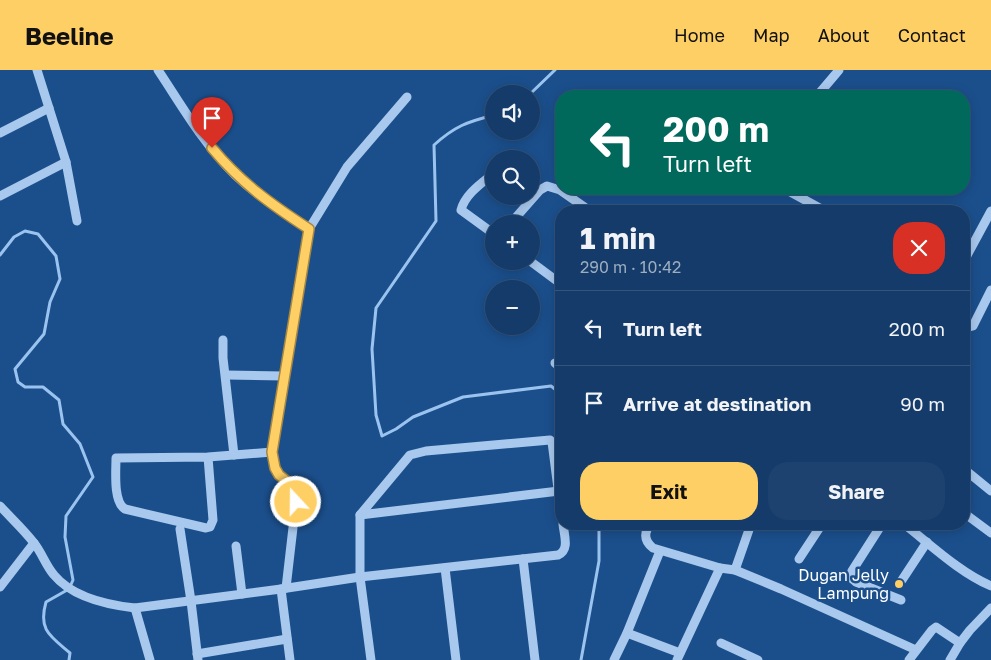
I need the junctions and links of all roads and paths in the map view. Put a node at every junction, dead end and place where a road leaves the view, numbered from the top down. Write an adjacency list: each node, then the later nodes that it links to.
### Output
1 (37, 70): 6 (street)
2 (158, 70): 20 (street)
3 (839, 70): 4 (street)
4 (822, 90)
5 (407, 97): 20 (street)
6 (49, 108): 7 (street); 8 (street)
7 (0, 133)
8 (66, 162): 13 (street); 18 (street)
9 (485, 181): 19 (street)
10 (555, 188): 17 (street)
11 (567, 195): 14 (street)
12 (797, 195): 15 (street)
13 (0, 196)
14 (581, 205)
15 (815, 205)
16 (991, 211): 21 (street)
17 (518, 215)
18 (77, 221)
19 (485, 227)
20 (309, 229): 30 (street)
21 (981, 229): 22 (street); 23 (street)
22 (991, 234)
23 (970, 250)
24 (540, 268): 25 (street)
25 (555, 280)
26 (991, 290): 27 (street)
27 (970, 325)
28 (223, 340): 29 (street)
29 (226, 375): 30 (street); 32 (street)
30 (284, 376): 31 (street)
31 (272, 452): 32 (street); 63 (street)
32 (234, 455): 33 (street)
33 (208, 457): 33 (street)
34 (555, 463): 40 (street)
35 (970, 474): 37 (street)
36 (991, 478): 37 (street)
37 (989, 489)
38 (555, 491): 40 (street)
39 (0, 506): 51 (street)
40 (360, 515): 59 (street)
41 (970, 518): 49 (street)
42 (180, 529): 66 (street)
43 (564, 530): 54 (street)
44 (647, 530): 53 (street)
45 (749, 530): 58 (street)
46 (818, 530): 55 (street)
47 (878, 530): 65 (street)
48 (912, 530): 50 (street)
49 (991, 534)
50 (928, 542): 60 (street); 61 (street)
51 (34, 544): 62 (street); 67 (street)
52 (236, 546): 64 (street)
53 (660, 551): 57 (street); 69 (street)
54 (523, 559): 56 (street); 80 (street)
55 (799, 559)
56 (445, 568): 59 (street); 79 (street)
57 (720, 568): 58 (street); 74 (street)
58 (735, 570): 73 (street)
59 (360, 577): 63 (street); 78 (street)
60 (902, 580)
61 (991, 586)
62 (0, 587)
63 (284, 589): 64 (street); 70 (street)
64 (242, 594): 66 (street)
65 (901, 600)
66 (191, 601): 67 (street); 75 (street)
67 (135, 608): 76 (street)
68 (991, 608): 72 (street)
69 (627, 633): 74 (street); 81 (street)
70 (287, 639): 75 (street); 77 (street)
71 (721, 643): 82 (street)
72 (960, 643): 73 (street); 84 (street)
73 (916, 650): 83 (street)
74 (679, 656)
75 (198, 657)
76 (150, 660)
77 (290, 660)
78 (371, 660)
79 (456, 660)
80 (535, 660)
81 (614, 660)
82 (758, 660)
83 (909, 660)
84 (950, 660)

